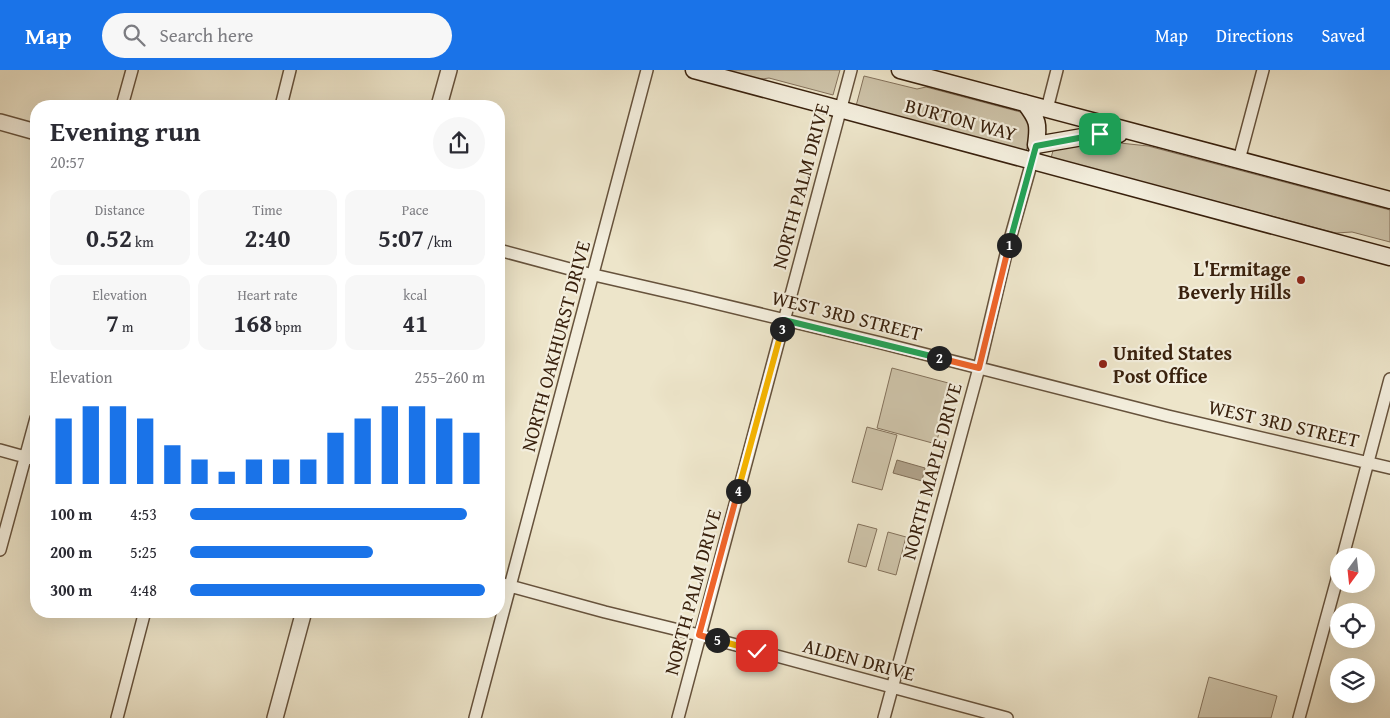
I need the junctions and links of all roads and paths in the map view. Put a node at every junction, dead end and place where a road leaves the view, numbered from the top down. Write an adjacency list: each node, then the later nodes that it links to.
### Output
1 (132, 70): 10 (street)
2 (290, 70): 11 (street)
3 (449, 70): 12 (street)
4 (647, 70): 24 (street, NORTH OAKHURST DRIVE)
5 (694, 70): 14 (main road, BURTON WAY)
6 (851, 70): 14 (street, NORTH PALM DRIVE)
7 (900, 70): 13 (main road, BURTON WAY)
8 (1057, 70): 15 (street)
9 (1263, 70): 20 (street)
10 (124, 100)
11 (282, 100)
12 (441, 100)
13 (1025, 103): 15 (main road, BURTON WAY); 19 (main road)
14 (840, 109): 19 (main road, BURTON WAY); 25 (street, NORTH PALM DRIVE)
15 (1047, 109): 18 (main road, BURTON WAY)
16 (0, 122): 17 (street)
17 (30, 130)
18 (1141, 134): 19 (main road); 20 (main road, BURTON WAY)
19 (1034, 153): 23 (main road, BURTON WAY); 26 (street, NORTH MAPLE DRIVE)
20 (1239, 160): 21 (main road, BURTON WAY)
21 (1390, 200)
22 (505, 252): 24 (street, WEST 3RD STREET)
23 (1390, 257)
24 (594, 275): 25 (street, WEST 3RD STREET); 35 (street, NORTH OAKHURST DRIVE)
25 (784, 320): 26 (street, WEST 3RD STREET); 41 (street, NORTH PALM DRIVE)
26 (979, 368): 31 (street, WEST 3RD STREET); 42 (street, NORTH MAPLE DRIVE)
27 (1390, 378): 31 (street)
28 (0, 450): 29 (street)
29 (30, 458)
30 (30, 461): 34 (street)
31 (1369, 463): 32 (street, WEST 3RD STREET); 33 (street)
32 (1390, 468)
33 (1345, 548)
34 (0, 550)
35 (505, 582)
36 (505, 585): 41 (street, ALDEN DRIVE)
37 (1333, 593): 49 (street)
38 (143, 618): 43 (street)
39 (302, 618): 44 (street)
40 (497, 618): 45 (street, NORTH OAKHURST DRIVE)
41 (699, 635): 42 (street, ALDEN DRIVE); 46 (street, NORTH PALM DRIVE)
42 (892, 687): 47 (street, NORTH MAPLE DRIVE); 48 (street, ALDEN DRIVE)
43 (117, 718)
44 (275, 718)
45 (476, 718)
46 (678, 718)
47 (884, 718)
48 (1007, 718)
49 (1299, 718)

